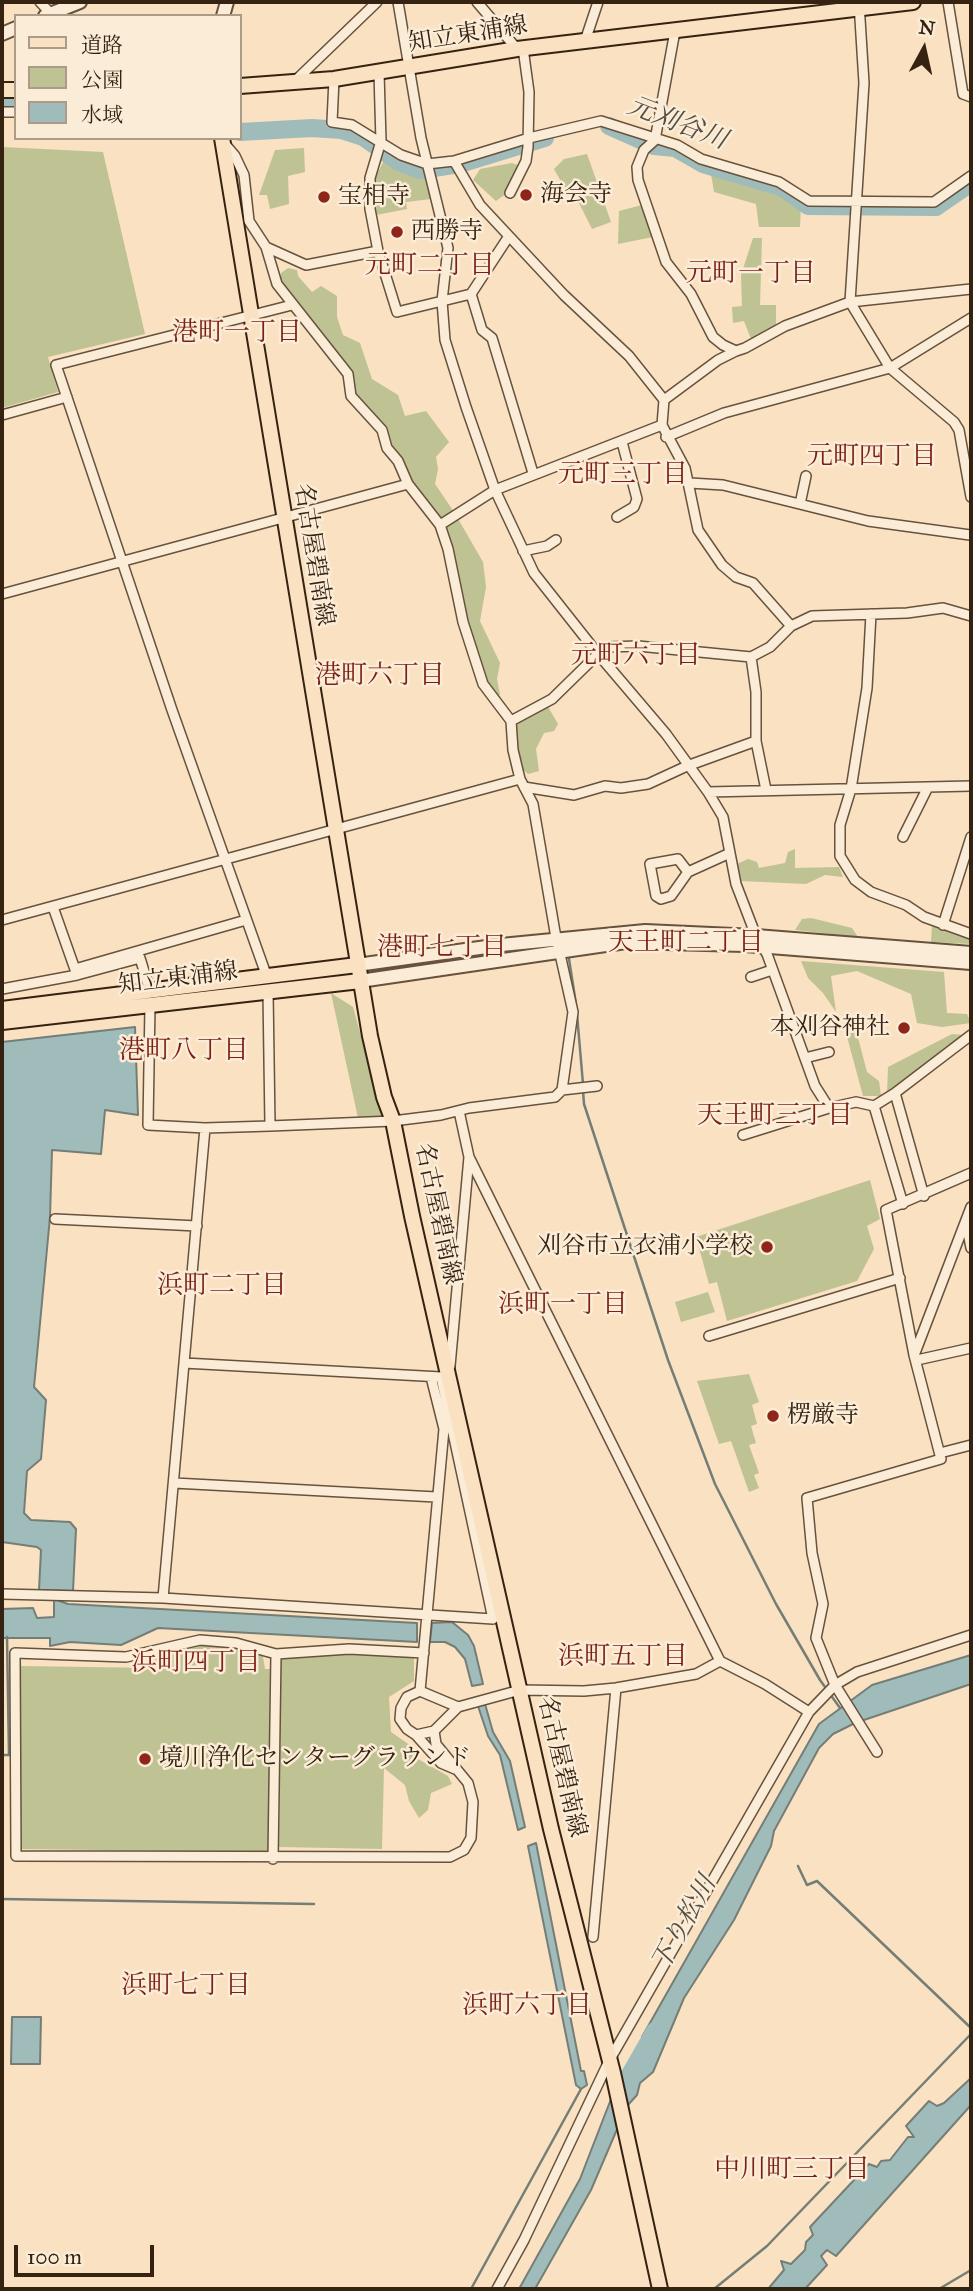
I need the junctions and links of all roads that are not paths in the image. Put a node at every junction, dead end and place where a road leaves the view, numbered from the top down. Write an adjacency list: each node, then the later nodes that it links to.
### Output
1 (80, 2): 9 (street)
2 (377, 2): 16 (street)
3 (398, 2): 13 (street)
4 (477, 2): 12 (street)
5 (598, 2): 11 (street)
6 (913, 2): 8 (main road, 知立東浦線)
7 (948, 2): 18 (street)
8 (859, 5): 10 (main road, 知立東浦線); 27 (street)
9 (52, 14)
10 (675, 31): 11 (main road, 知立東浦線); 20 (street)
11 (585, 41): 12 (main road, 知立東浦線)
12 (520, 48): 13 (main road, 知立東浦線); 21 (street)
13 (410, 68): 14 (main road, 知立東浦線); 24 (street)
14 (379, 73): 15 (main road, 知立東浦線); 22 (street)
15 (334, 79): 16 (main road, 知立東浦線); 22 (street)
16 (293, 83): 17 (main road, 知立東浦線)
17 (242, 86)
18 (971, 97)
19 (222, 140): 29 (street); 36 (main road, 名古屋碧南線)
20 (655, 140): 21 (street); 27 (street); 38 (street)
21 (529, 141): 23 (street); 26 (street)
22 (381, 142): 24 (street); 30 (street)
23 (455, 162): 24 (street); 28 (street)
24 (427, 168): 33 (street)
25 (971, 176): 27 (street)
26 (510, 193)
27 (854, 206): 34 (street)
28 (509, 236): 32 (street); 41 (street)
29 (266, 247): 30 (street); 35 (street)
30 (378, 251): 33 (street)
31 (971, 289): 34 (street)
32 (471, 294): 33 (street); 47 (street)
33 (442, 301): 51 (street)
34 (850, 302): 38 (street); 39 (street)
35 (292, 305): 36 (street); 50 (street)
36 (250, 316): 40 (street); 55 (main road, 名古屋碧南線)
37 (971, 318): 39 (street)
38 (736, 351): 41 (street)
39 (890, 368): 44 (street); 46 (street)
40 (67, 397): 42 (street); 61 (street)
41 (664, 400): 43 (street)
42 (2, 415)
43 (662, 425): 44 (street); 45 (street)
44 (666, 437): 49 (street)
45 (622, 442): 47 (street); 54 (street)
46 (968, 449): 52 (street)
47 (533, 473): 51 (street)
48 (806, 476): 53 (street)
49 (690, 483): 53 (street); 65 (street)
50 (408, 484): 55 (street); 57 (street)
51 (495, 489): 57 (street); 60 (street)
52 (971, 497)
53 (800, 504): 58 (street)
54 (617, 517)
55 (284, 518): 61 (street); 77 (main road, 名古屋碧南線)
56 (971, 524): 58 (street)
57 (440, 525): 68 (street)
58 (971, 536)
59 (556, 540): 60 (street)
60 (523, 551): 66 (street)
61 (122, 561): 62 (street); 81 (street)
62 (2, 594)
63 (871, 614): 64 (street); 65 (street); 74 (street)
64 (971, 616)
65 (790, 626): 67 (street)
66 (598, 654): 67 (street); 68 (street); 70 (street)
67 (751, 657): 69 (street)
68 (511, 722): 71 (street)
69 (756, 741): 70 (street); 75 (street)
70 (687, 766): 71 (street); 76 (street)
71 (522, 783): 77 (street); 89 (street)
72 (971, 786): 73 (street)
73 (928, 787): 74 (street); 78 (street)
74 (851, 789): 75 (street); 86 (street)
75 (766, 790): 76 (street)
76 (708, 792): 80 (street)
77 (335, 829): 81 (street); 92 (main road, 名古屋碧南線)
78 (903, 837)
79 (971, 837): 86 (street)
80 (730, 853): 82 (street); 88 (street)
81 (225, 859): 83 (street); 85 (street)
82 (688, 872): 82 (street)
83 (53, 907): 84 (street); 94 (street)
84 (2, 920)
85 (246, 920): 94 (street); 97 (street)
86 (943, 925): 87 (street)
87 (971, 934)
88 (759, 941): 89 (street); 90 (street); 91 (street); 93 (street)
89 (558, 944): 92 (street); 96 (street); 105 (street)
90 (971, 953)
91 (971, 963)
92 (357, 965): 96 (main road, 名古屋碧南線); 97 (main road, 知立東浦線)
93 (772, 970): 95 (street); 103 (street)
94 (76, 972): 98 (street); 99 (street)
95 (751, 977)
96 (360, 981): 97 (main road, 知立東浦線); 110 (main road, 名古屋碧南線)
97 (267, 984): 99 (main road, 知立東浦線); 111 (street)
98 (2, 989)
99 (150, 998): 100 (main road, 知立東浦線); 112 (street)
100 (7, 1015)
101 (971, 1035): 106 (street)
102 (829, 1052): 103 (street)
103 (805, 1058): 108 (street)
104 (593, 1087): 105 (street)
105 (562, 1090): 109 (street)
106 (895, 1093): 107 (street); 116 (street)
107 (874, 1106): 108 (street); 117 (street)
108 (829, 1108): 113 (street)
109 (459, 1111): 110 (street); 114 (street)
110 (393, 1121): 111 (street); 128 (main road, 名古屋碧南線)
111 (270, 1126): 112 (street)
112 (205, 1128): 121 (street)
113 (743, 1135)
114 (469, 1157): 128 (street); 140 (street)
115 (971, 1173): 116 (street)
116 (923, 1196): 117 (street)
117 (903, 1204): 123 (street)
118 (971, 1207): 120 (street)
119 (55, 1219): 121 (street)
120 (966, 1221): 122 (street); 126 (street)
121 (197, 1226): 127 (street)
122 (971, 1248)
123 (900, 1278): 124 (street); 126 (street)
124 (709, 1336)
125 (971, 1348): 126 (street)
126 (916, 1357): 131 (street)
127 (184, 1363): 129 (street); 132 (street)
128 (449, 1371): 143 (main road, 名古屋碧南線)
129 (431, 1377): 133 (street); 136 (street)
130 (971, 1446): 131 (street)
131 (940, 1453): 142 (street)
132 (174, 1483): 133 (street); 135 (street)
133 (436, 1497): 136 (street)
134 (2, 1594): 135 (street)
135 (163, 1598): 136 (street)
136 (428, 1616): 138 (street)
137 (971, 1635): 142 (street)
138 (424, 1653): 139 (street); 144 (street)
139 (276, 1654): 151 (street); 151 (street)
140 (720, 1661): 141 (street); 146 (street)
141 (616, 1688): 143 (street); 152 (street)
142 (837, 1688): 146 (street); 149 (street)
143 (520, 1690): 145 (street); 153 (main road, 名古屋碧南線)
144 (420, 1691): 145 (street); 148 (street)
145 (458, 1707): 147 (street)
146 (809, 1713): 153 (street)
147 (434, 1731): 148 (street); 150 (street)
148 (416, 1735): 150 (street)
149 (877, 1752)
150 (457, 1769): 151 (street)
151 (273, 1859)
152 (593, 1937)
153 (611, 2067): 154 (street); 155 (main road, 名古屋碧南線)
154 (497, 2289)
155 (660, 2289)

